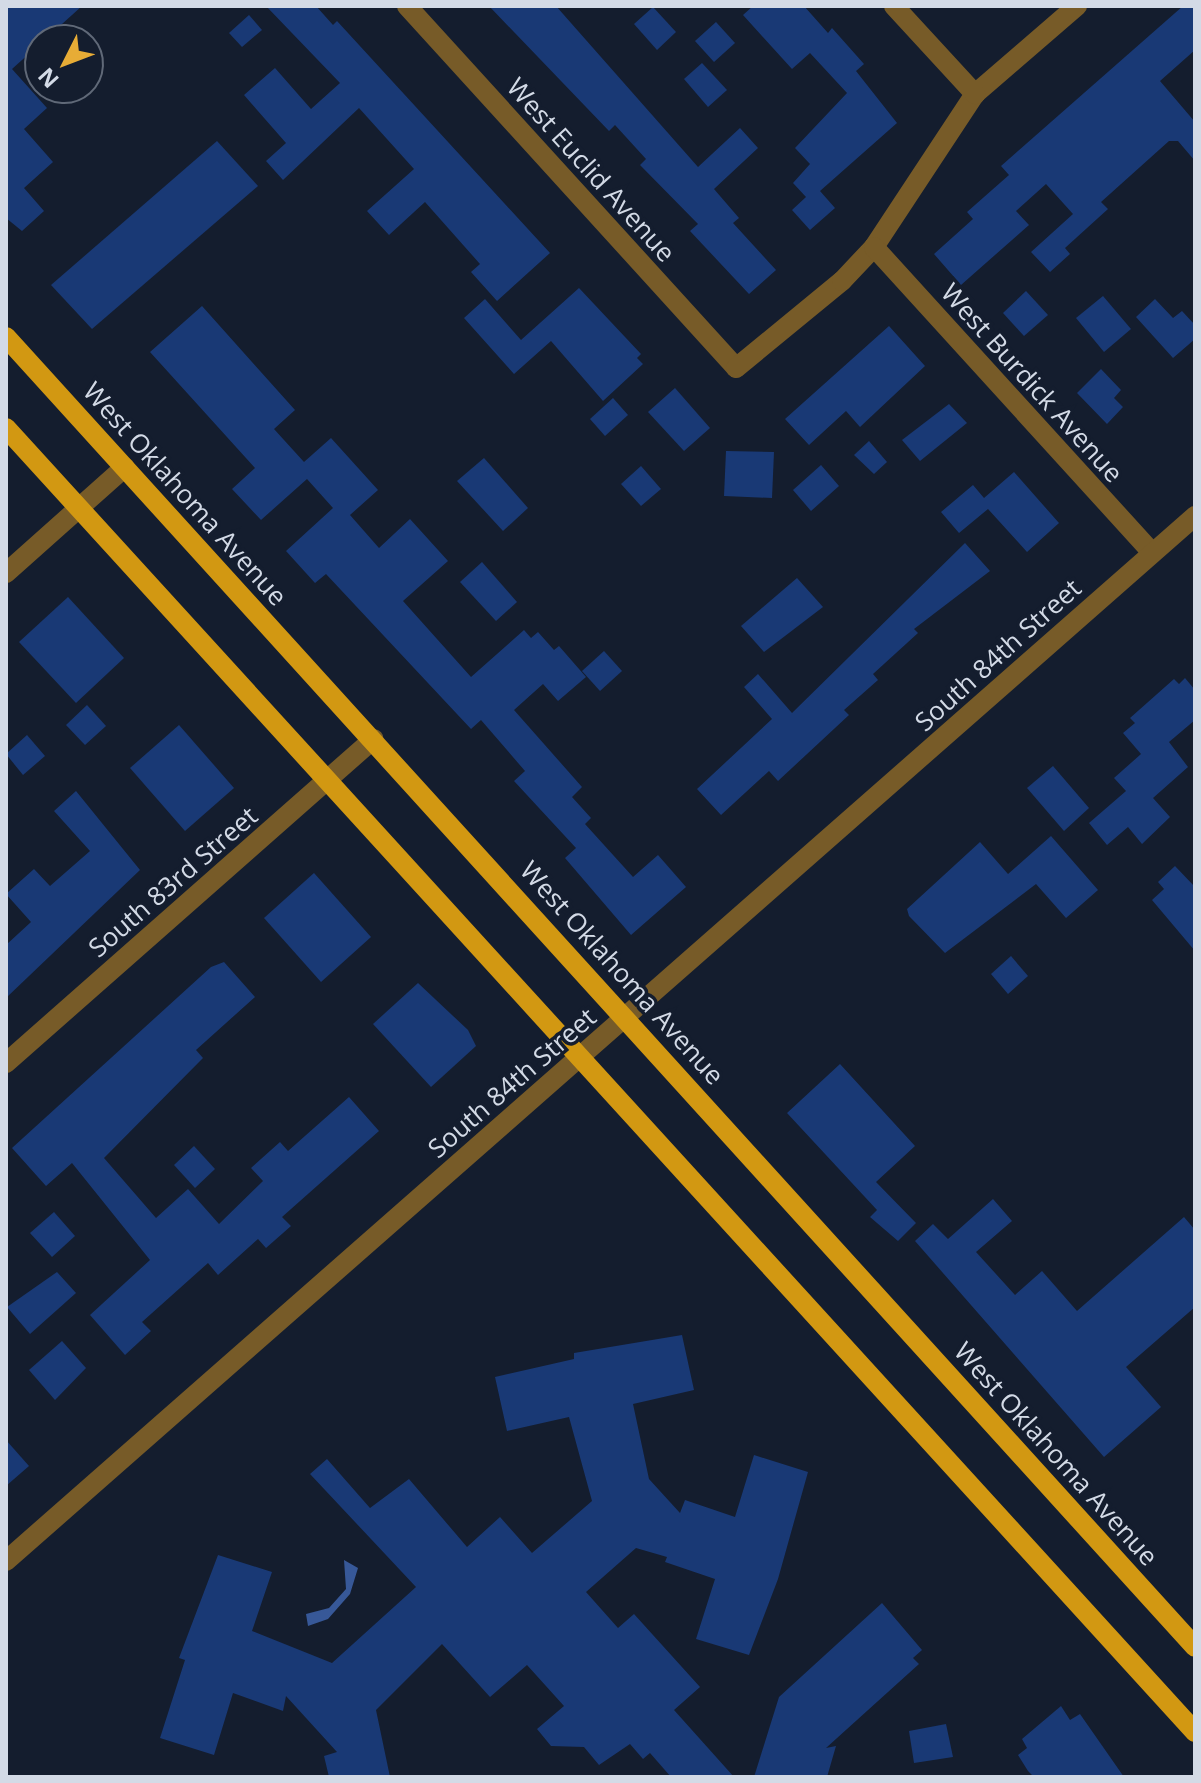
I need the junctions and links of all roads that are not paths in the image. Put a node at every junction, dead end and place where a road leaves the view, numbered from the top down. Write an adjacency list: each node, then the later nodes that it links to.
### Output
1 (407, 6): 5 (street, West Euclid Avenue)
2 (894, 6): 4 (street)
3 (1077, 6): 4 (street)
4 (975, 94): 5 (street)
5 (874, 247): 11 (street, West Burdick Avenue)
6 (6, 337): 8 (main road, West Oklahoma Avenue)
7 (6, 428): 9 (main road)
8 (125, 467): 9 (street); 13 (main road, West Oklahoma Avenue)
9 (80, 508): 12 (street); 14 (main road)
10 (1195, 516): 11 (street, South 84th Street)
11 (1152, 553): 15 (street, South 84th Street)
12 (6, 573)
13 (374, 739): 14 (street, South 83rd Street); 15 (main road, West Oklahoma Avenue)
14 (328, 780): 16 (main road); 17 (street, South 83rd Street)
15 (627, 1017): 16 (street, South 84th Street); 19 (main road, West Oklahoma Avenue)
16 (582, 1057): 18 (street, South 84th Street); 20 (main road)
17 (6, 1063)
18 (6, 1561)
19 (1195, 1647)
20 (1195, 1732)

